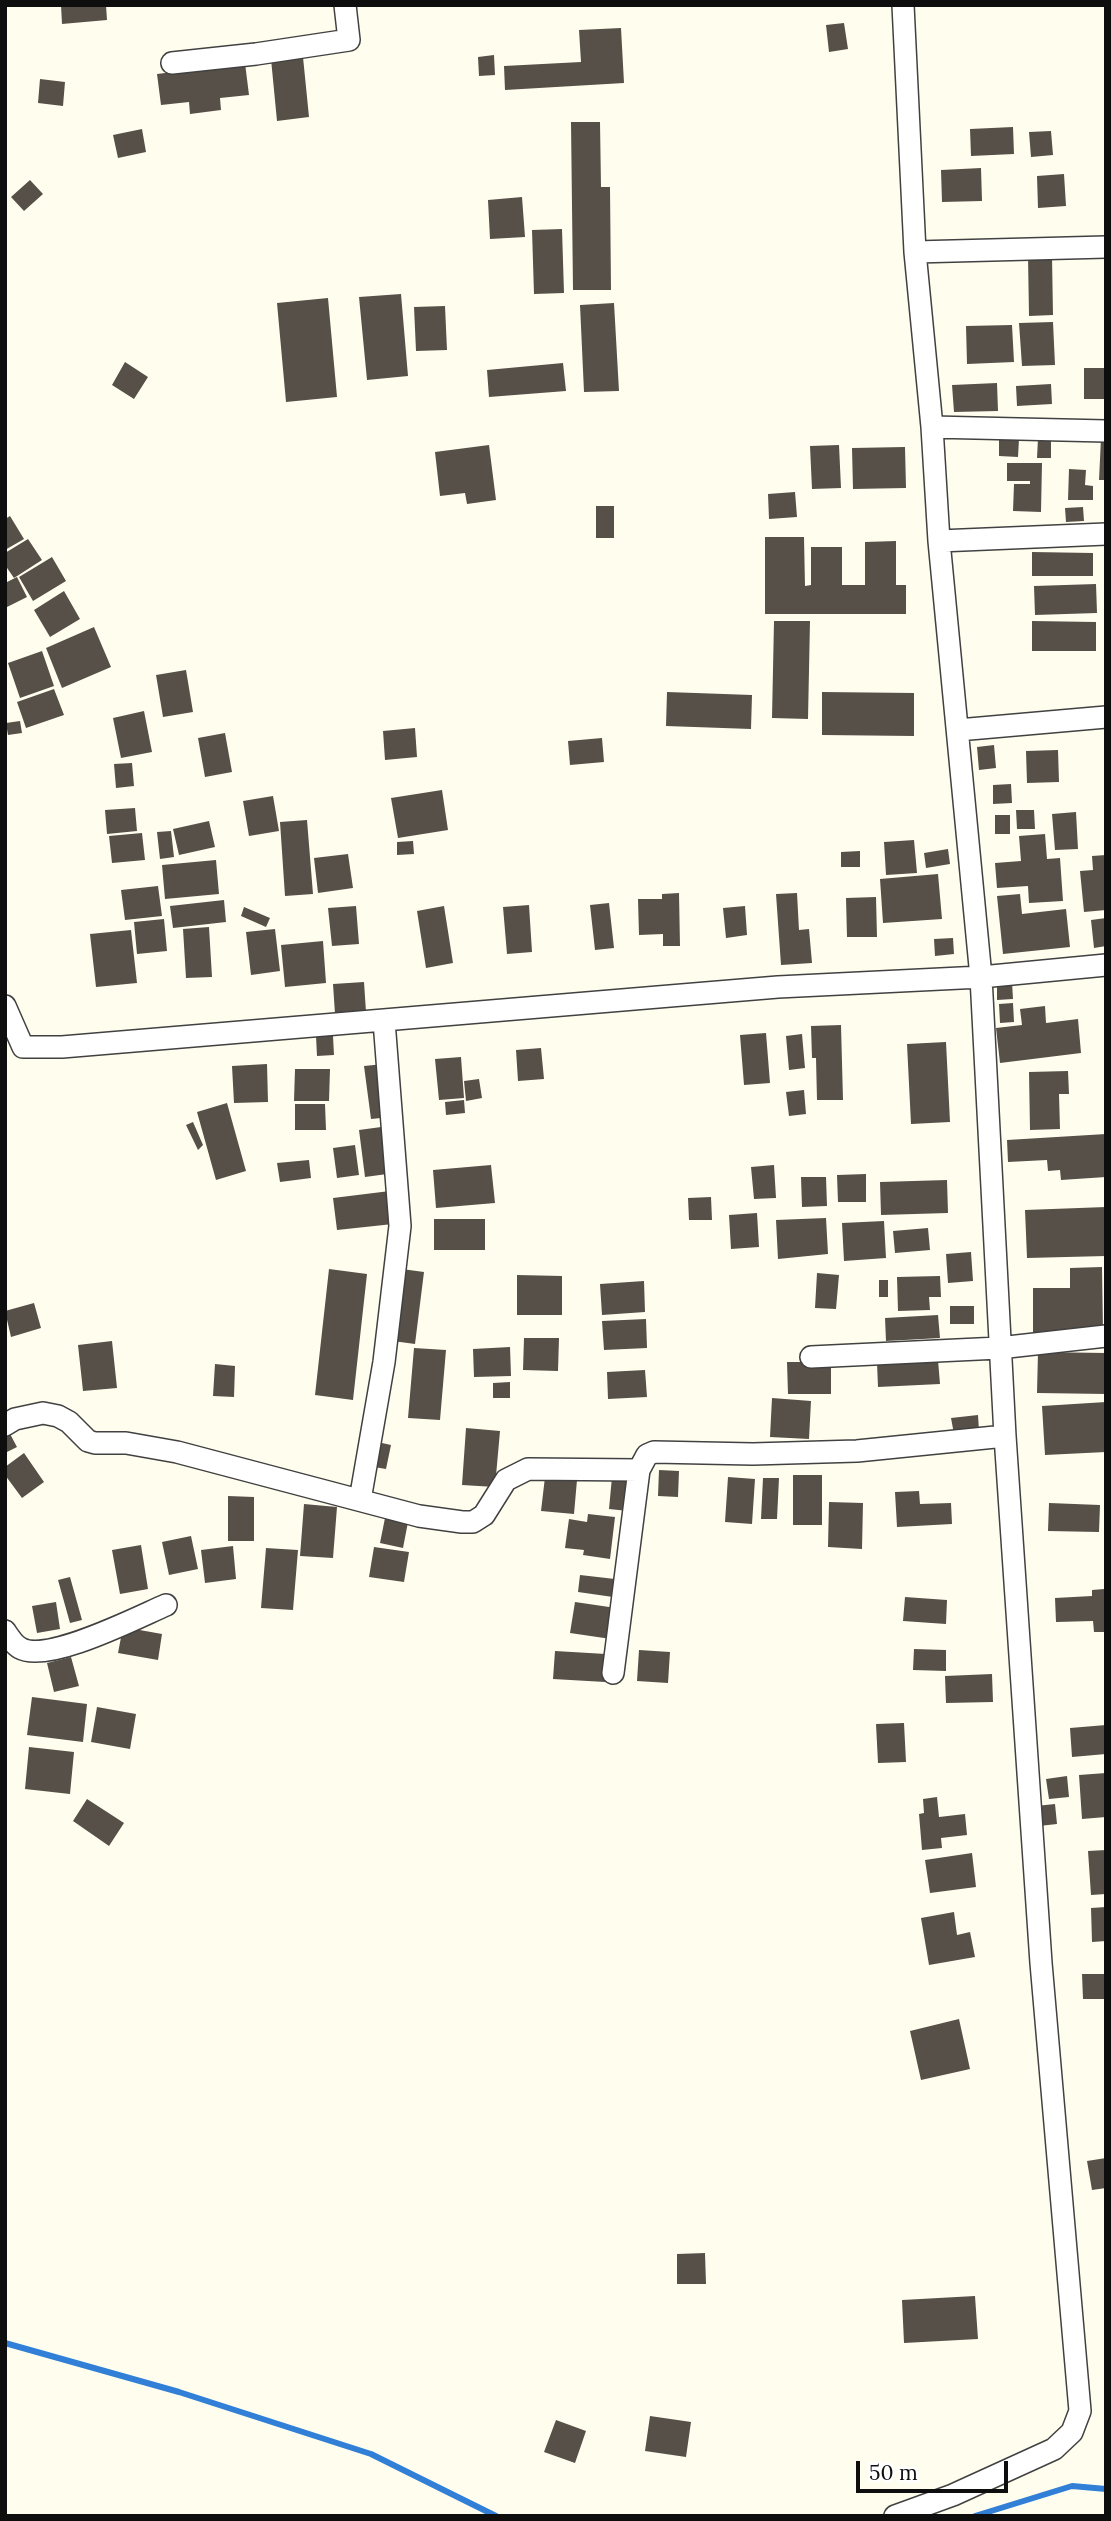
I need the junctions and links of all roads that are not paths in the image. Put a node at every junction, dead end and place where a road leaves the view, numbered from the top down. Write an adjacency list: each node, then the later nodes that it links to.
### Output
1 (345, 5): 3 (street)
2 (903, 5): 5 (street)
3 (172, 63)
4 (1106, 247): 5 (street)
5 (915, 252): 6 (street)
6 (932, 428): 7 (street); 9 (street)
7 (1106, 431)
8 (1106, 534): 9 (street)
9 (939, 541): 11 (street)
10 (1106, 717): 11 (street)
11 (958, 730): 13 (street)
12 (1106, 965): 13 (street)
13 (981, 977): 15 (street); 18 (street)
14 (5, 1006): 16 (street)
15 (384, 1021): 16 (street); 23 (street)
16 (14, 1048)
17 (1106, 1336): 18 (street)
18 (999, 1348): 19 (street); 21 (street)
19 (811, 1357)
20 (5, 1425): 23 (street)
21 (1005, 1436): 22 (street); 27 (street)
22 (639, 1470): 23 (street); 26 (street)
23 (360, 1500)
24 (166, 1605): 25 (street)
25 (5, 1632)
26 (613, 1673)
27 (895, 2516)

